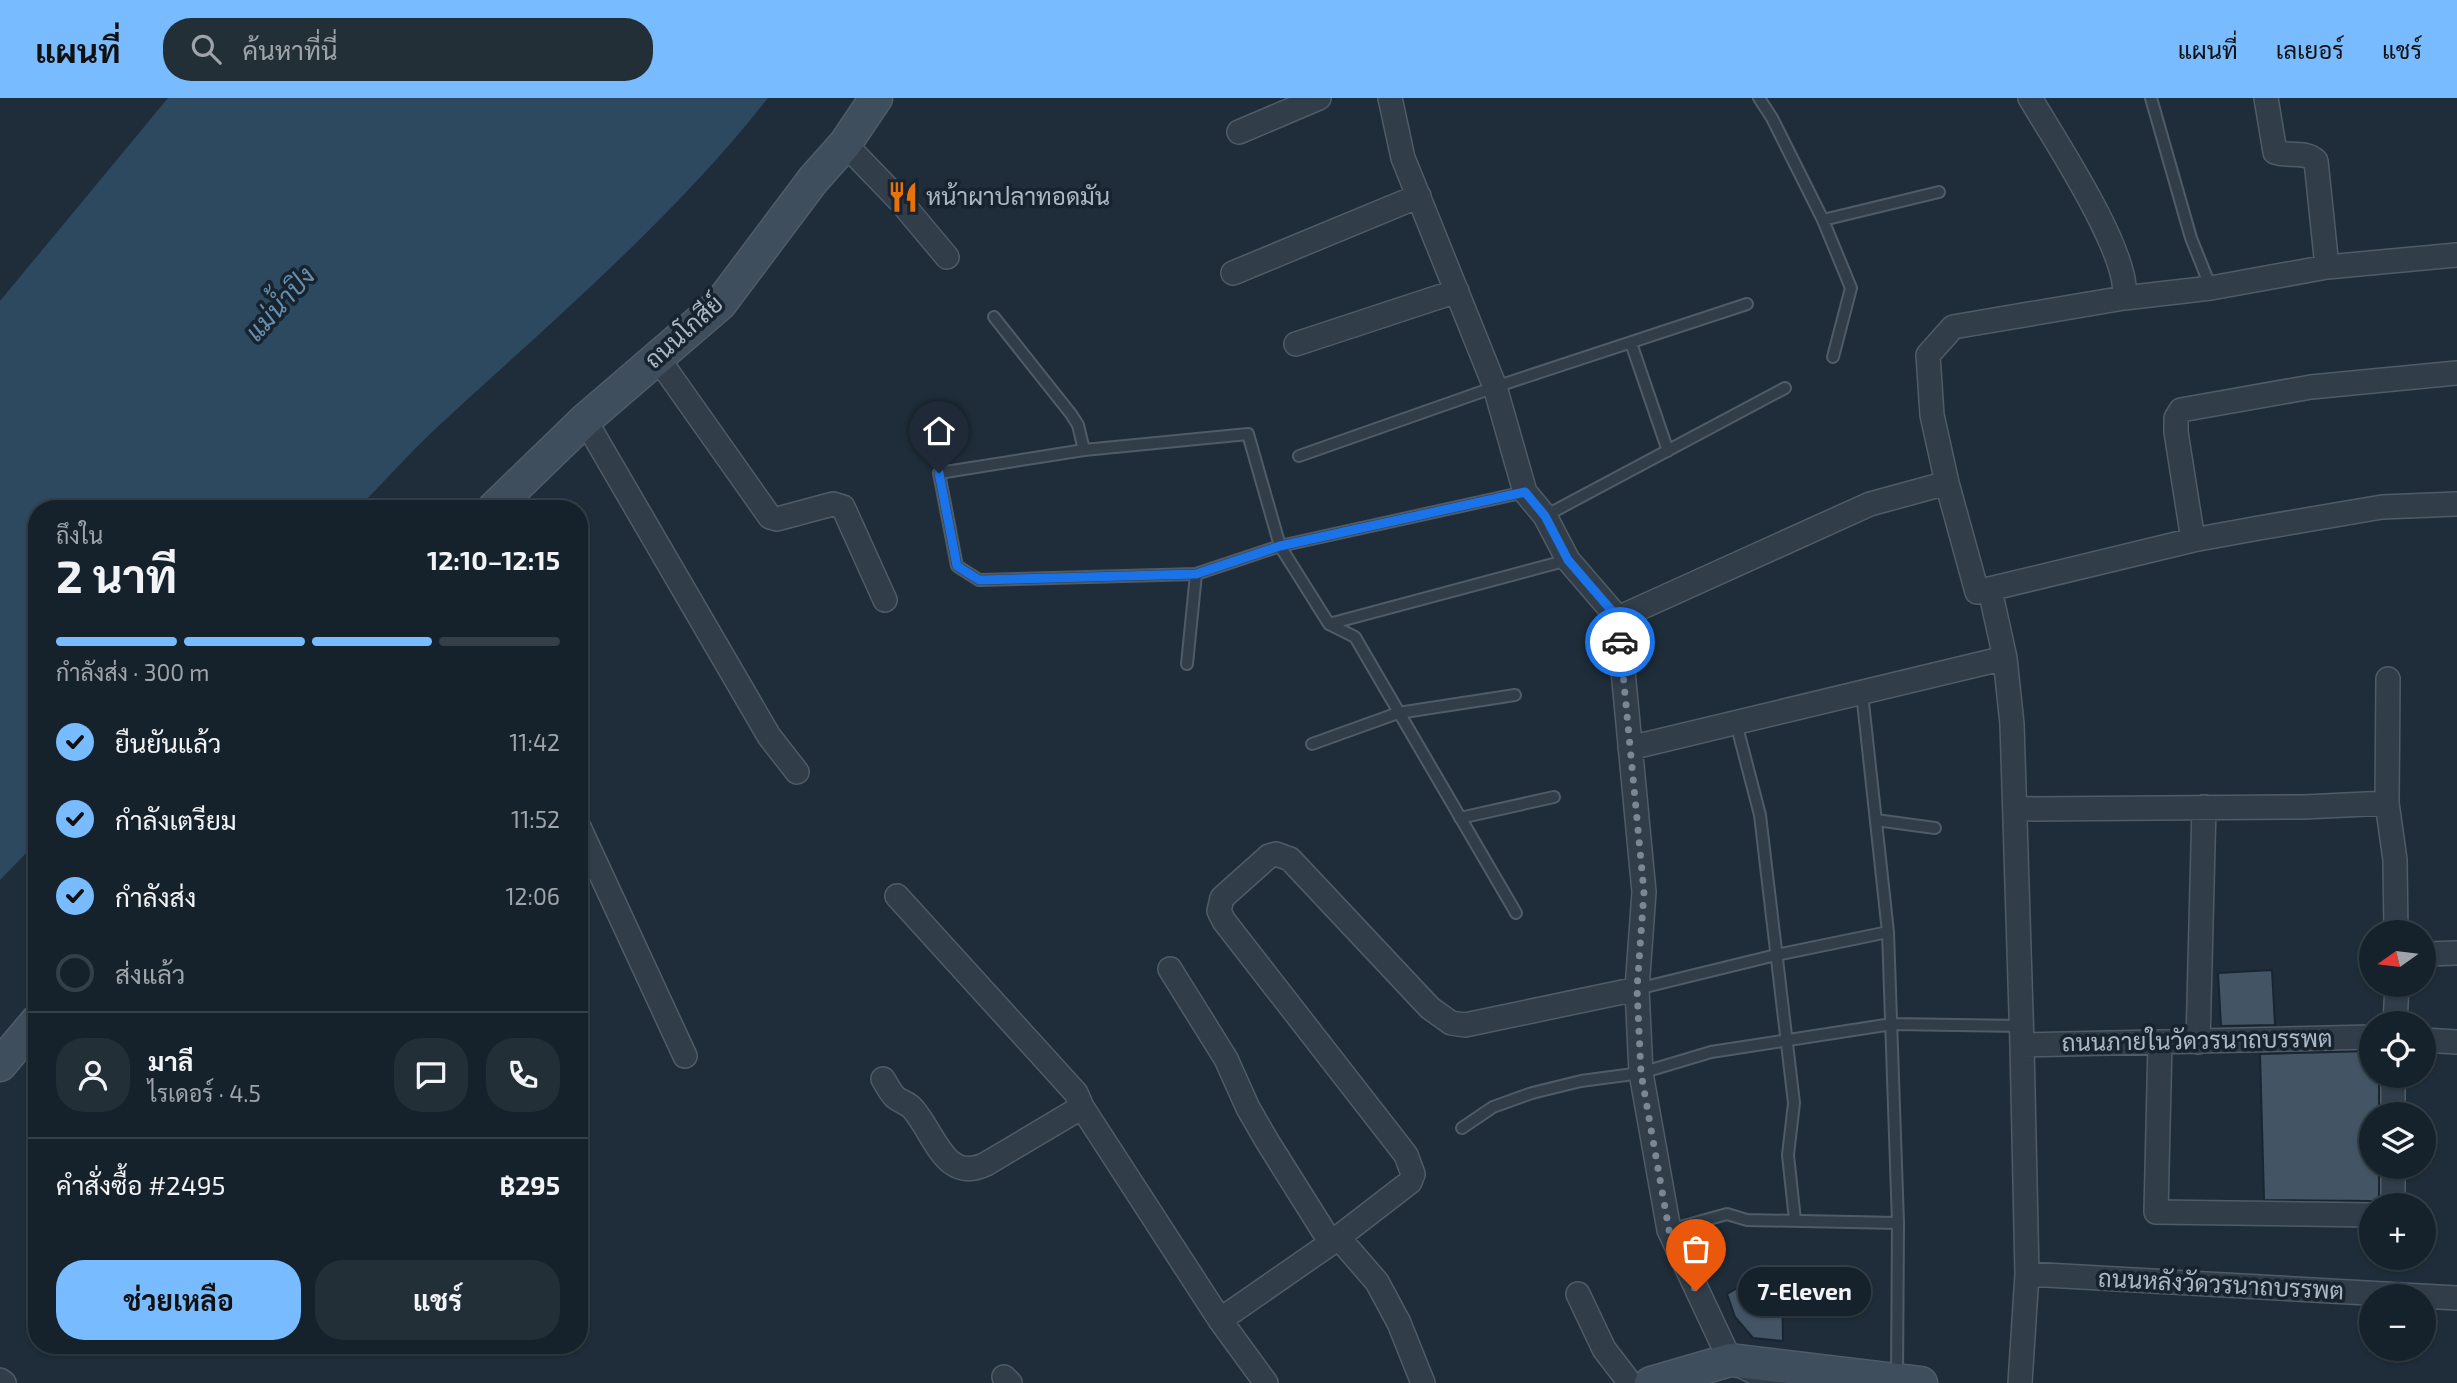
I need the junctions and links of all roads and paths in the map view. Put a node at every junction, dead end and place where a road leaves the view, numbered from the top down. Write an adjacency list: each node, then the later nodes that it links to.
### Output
1 (876, 98): 9 (street, ถนนโกสีย์)
2 (1319, 98): 8 (street)
3 (1390, 98): 11 (street)
4 (1759, 98): 12 (lane)
5 (2030, 98): 19 (street)
6 (2151, 98): 17 (lane)
7 (2266, 98): 15 (street)
8 (1239, 132)
9 (845, 144): 14 (street); 24 (street, ถนนโกสีย์)
10 (1939, 192): 12 (lane)
11 (1419, 196): 16 (street); 18 (street)
12 (1823, 220): 25 (lane)
13 (2457, 255): 15 (street)
14 (947, 257)
15 (2327, 267): 17 (street)
16 (1233, 273)
17 (2211, 288): 19 (street)
18 (1457, 291): 23 (street); 27 (street)
19 (2124, 298): 33 (street)
20 (1747, 303): 22 (lane)
21 (994, 317): 30 (lane)
22 (1631, 343): 27 (lane); 31 (lane)
23 (1296, 344)
24 (657, 356): 29 (street, ถนนโกสีย์); 43 (street)
25 (1833, 357)
26 (2457, 373): 38 (street)
27 (1495, 387): 32 (lane); 34 (street)
28 (1785, 388): 31 (lane)
29 (585, 420): 35 (street, ถนนโกสีย์); 55 (street)
30 (1084, 450): 39 (lane); 41 (lane)
31 (1668, 451): 37 (lane)
32 (1299, 456)
33 (1947, 484): 42 (street); 44 (street)
34 (1525, 492): 37 (street); 39 (lane)
35 (502, 500)
36 (2457, 504): 38 (street)
37 (1545, 516): 40 (street)
38 (2193, 540): 42 (street)
39 (1280, 546): 41 (lane); 45 (lane)
40 (1568, 560): 44 (street); 45 (lane)
41 (1196, 574): 47 (lane)
42 (1990, 590): 46 (street)
43 (885, 600)
44 (1618, 618): 54 (street)
45 (1329, 624): 51 (lane)
46 (2005, 658): 49 (street); 59 (street)
47 (1187, 664)
48 (2388, 679): 57 (street)
49 (1863, 693): 52 (street); 61 (lane)
50 (1515, 695): 51 (lane)
51 (1398, 713): 53 (lane); 60 (lane)
52 (1736, 723): 54 (street); 70 (lane)
53 (1312, 744)
54 (1630, 748): 72 (street)
55 (797, 772)
56 (1554, 797): 60 (lane)
57 (2387, 803): 58 (street); 66 (street)
58 (2204, 807): 59 (street); 79 (street)
59 (2015, 809): 75 (street)
60 (1460, 818): 65 (lane)
61 (1876, 820): 62 (lane); 67 (lane)
62 (1935, 828)
63 (588, 846): 82 (street)
64 (897, 896): 86 (street)
65 (1516, 913)
66 (2396, 920)
67 (1888, 932): 70 (lane); 73 (lane)
68 (2457, 953): 69 (street)
69 (2436, 954)
70 (1776, 955): 72 (lane); 77 (lane)
71 (1170, 969): 92 (street)
72 (1637, 989): 84 (street); 92 (street)
73 (1892, 1024): 75 (lane); 77 (lane); 90 (lane)
74 (28, 1032): 83 (street)
75 (2022, 1035): 81 (street, ถนนภายในวัดวรนาถบรรพต); 93 (street)
76 (2359, 1037): 79 (street, ถนนภายในวัดวรนาถบรรพต)
77 (1785, 1039): 84 (lane); 89 (lane)
78 (2436, 1041): 80 (street)
79 (2198, 1042): 81 (street, ถนนภายในวัดวรนาถบรรพต)
80 (2457, 1042)
81 (2160, 1043): 88 (street)
82 (685, 1056)
83 (0, 1065)
84 (1641, 1073): 87 (lane); 91 (street)
85 (883, 1079): 86 (street)
86 (1082, 1107): 96 (street)
87 (1462, 1128)
88 (2359, 1215)
89 (1795, 1220): 90 (lane); 91 (lane)
90 (1898, 1223): 98 (lane)
91 (1669, 1230): 97 (street)
92 (1335, 1240): 96 (street); 100 (street)
93 (2026, 1274): 95 (street, ถนนหลังวัดวรนาถบรรพต); 104 (street)
94 (1578, 1294): 101 (street)
95 (2457, 1297)
96 (1220, 1320): 99 (street)
97 (1730, 1360): 98 (street); 102 (street); 103 (street)
98 (1888, 1381)
99 (1266, 1383)
100 (1423, 1383)
101 (1630, 1383)
102 (1652, 1383)
103 (1775, 1383)
104 (2020, 1383)

